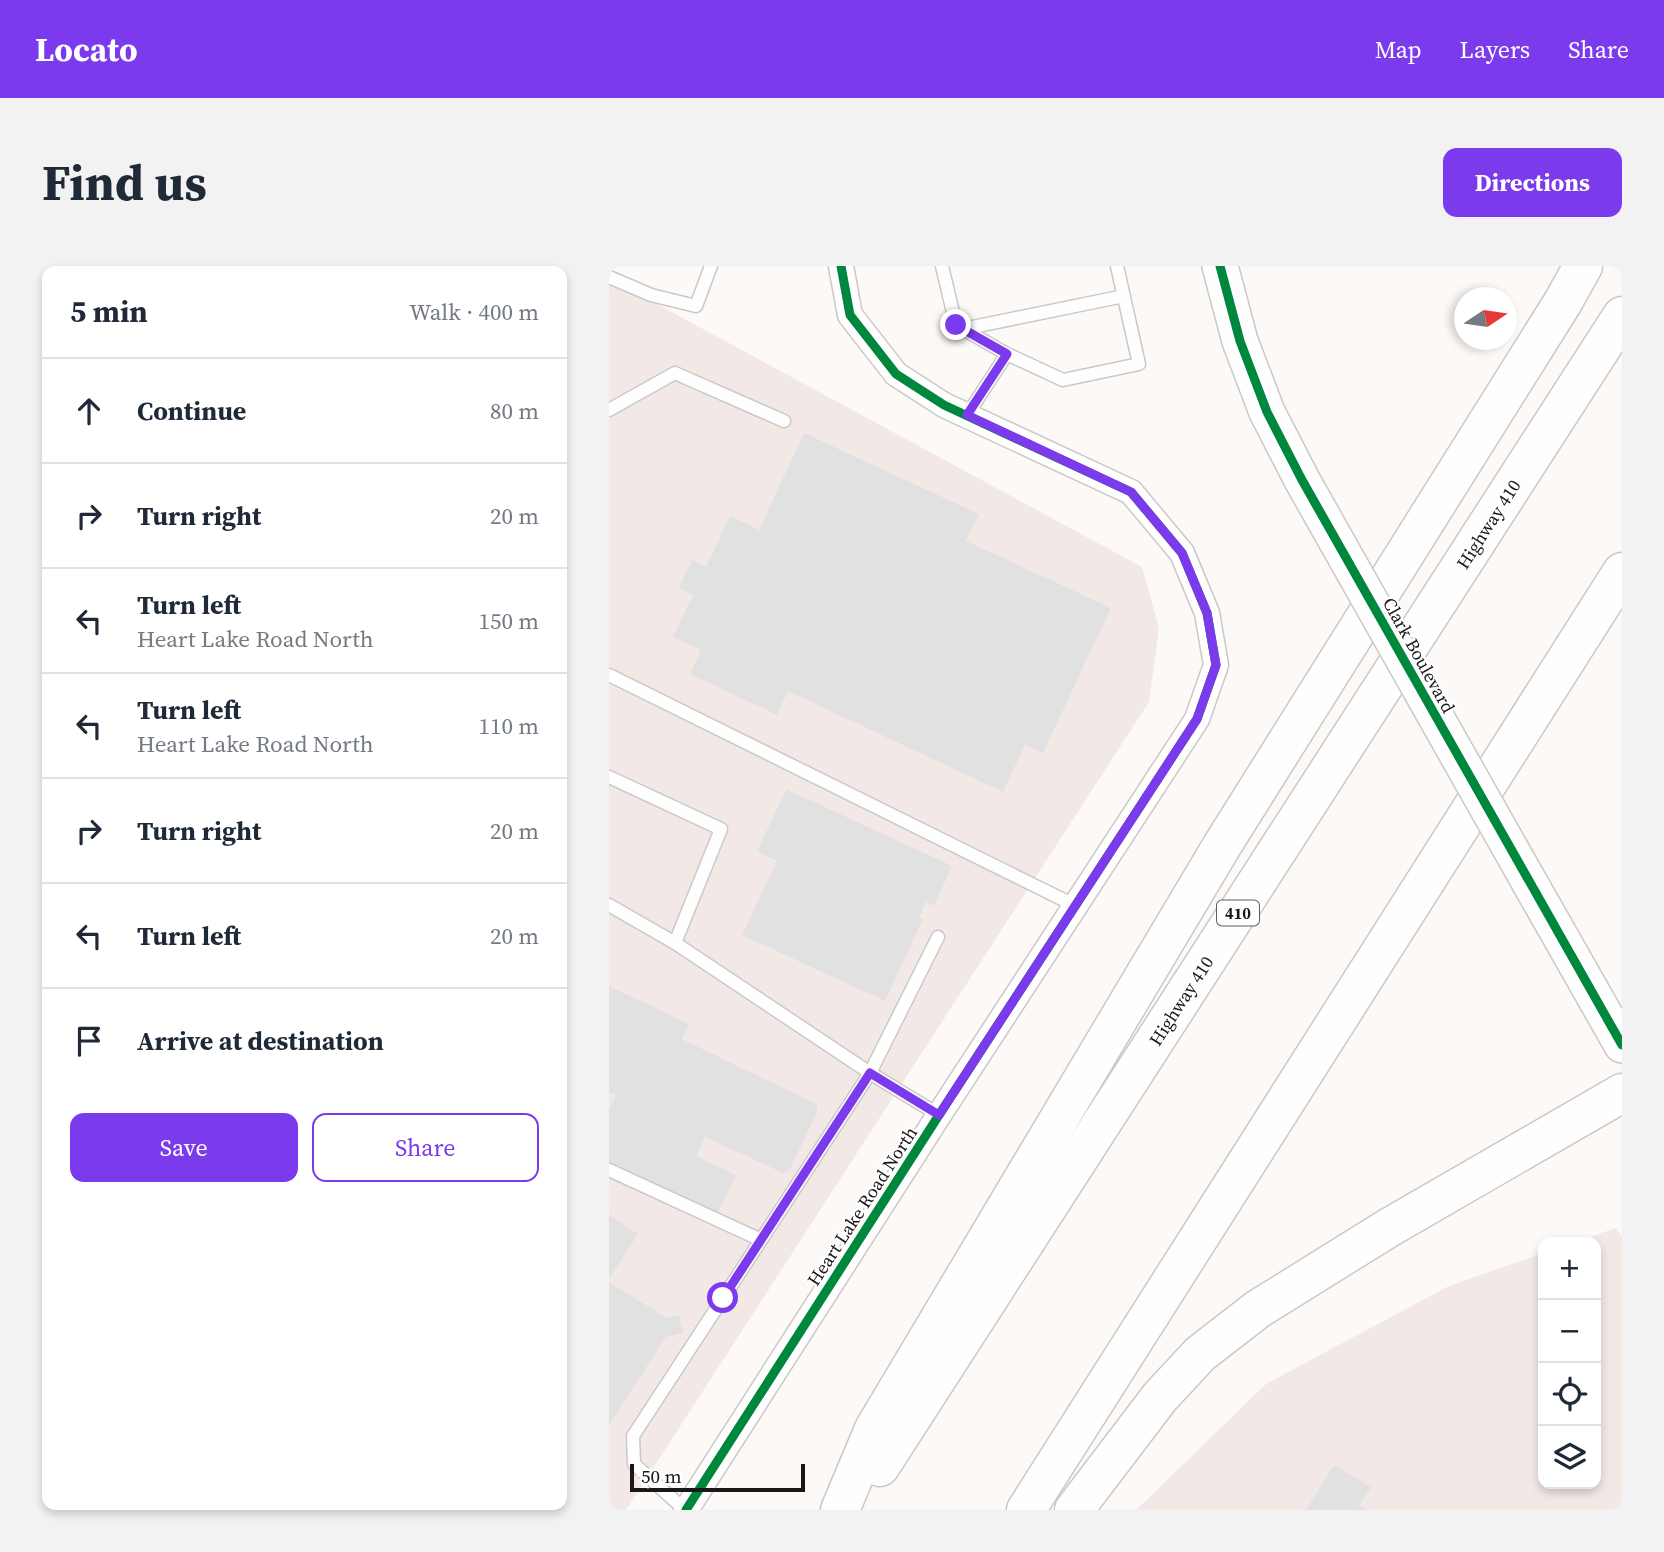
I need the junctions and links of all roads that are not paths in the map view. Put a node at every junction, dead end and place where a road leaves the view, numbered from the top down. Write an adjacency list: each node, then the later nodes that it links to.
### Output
1 (711, 266): 7 (lane)
2 (841, 266): 13 (street, Heart Lake Road North)
3 (942, 266): 10 (lane)
4 (1117, 266): 8 (lane)
5 (1220, 266): 22 (street, Clark Boulevard, bridge)
6 (1583, 266): 29 (highway)
7 (609, 277)
8 (1124, 296): 10 (lane); 11 (lane)
9 (1622, 316): 30 (highway, Highway 410 / 410)
10 (963, 329): 11 (lane)
11 (1007, 354): 13 (lane)
12 (609, 410): 14 (lane)
13 (967, 415): 19 (street, Heart Lake Road North)
14 (784, 421)
15 (1622, 572): 31 (highway)
16 (609, 675): 19 (lane)
17 (609, 777): 21 (lane)
18 (609, 905): 21 (lane)
19 (1076, 906): 25 (street, Heart Lake Road North)
20 (938, 937): 23 (lane)
21 (674, 943): 23 (lane)
22 (1622, 1045)
23 (870, 1073): 25 (lane); 27 (lane)
24 (1622, 1093): 32 (highway)
25 (939, 1115): 28 (street, Heart Lake Road North)
26 (609, 1170): 27 (lane)
27 (761, 1240): 28 (lane)
28 (685, 1510)
29 (841, 1510)
30 (853, 1510)
31 (1026, 1510)
32 (1074, 1510)

